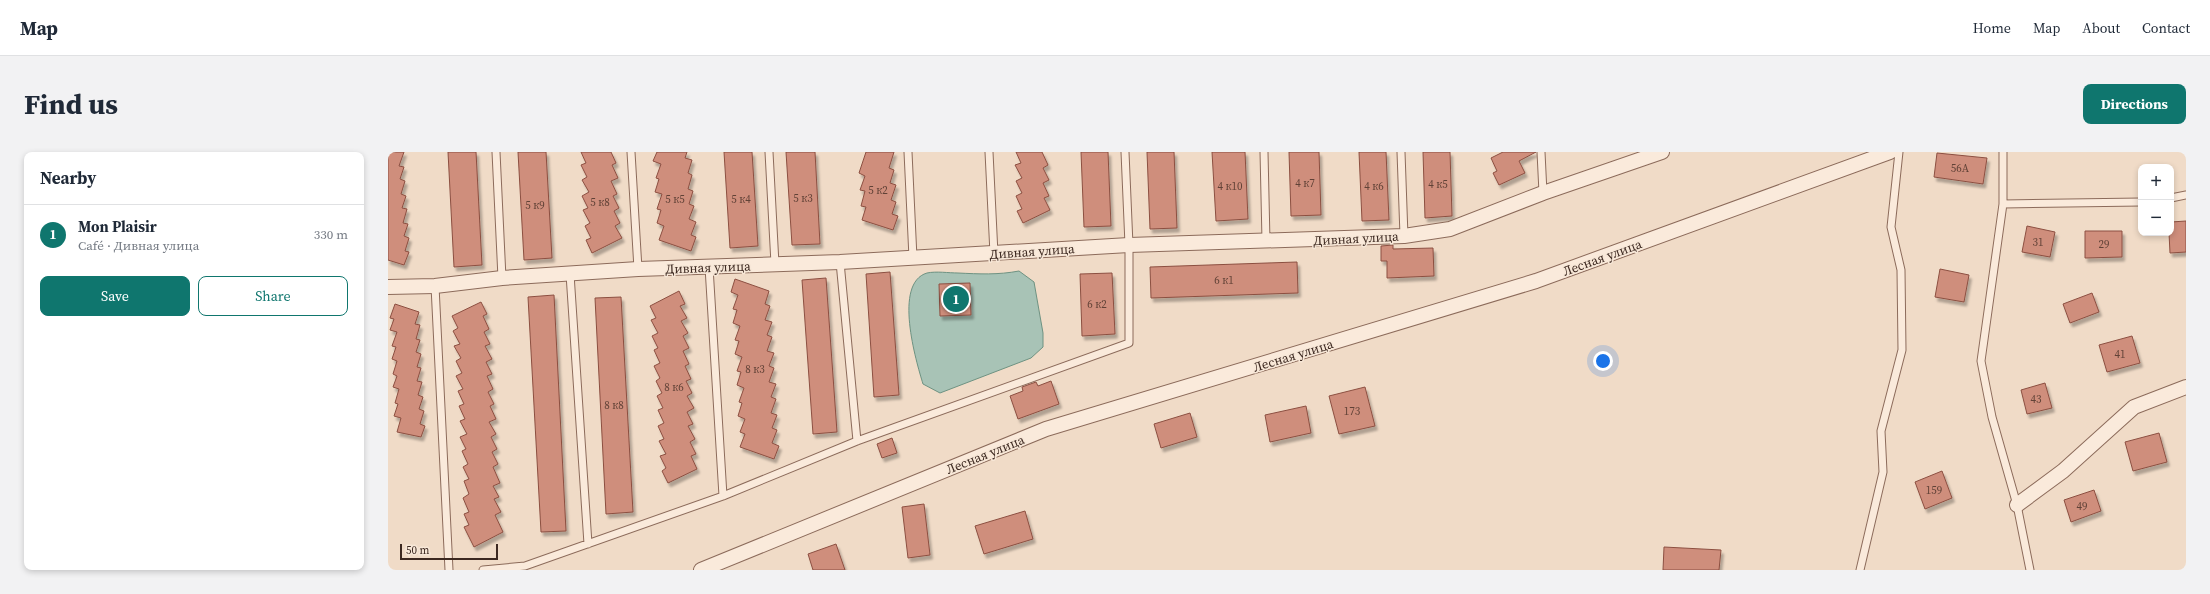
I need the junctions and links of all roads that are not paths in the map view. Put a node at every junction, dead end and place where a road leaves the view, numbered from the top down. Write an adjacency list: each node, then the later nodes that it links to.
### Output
1 (496, 152): 29 (lane)
2 (631, 152): 27 (lane)
3 (769, 152): 25 (lane)
4 (908, 152): 23 (lane)
5 (989, 152): 22 (lane)
6 (1125, 152): 21 (lane)
7 (1264, 152): 20 (lane)
8 (1401, 152): 19 (lane)
9 (1541, 152): 14 (lane)
10 (1662, 152): 14 (street, Дивная улица)
11 (1890, 152): 39 (street, Лесная улица)
12 (1899, 152): 40 (lane)
13 (2003, 152): 18 (lane)
14 (1543, 193): 19 (street, Дивная улица)
15 (2186, 195): 16 (lane)
16 (2174, 197)
17 (2138, 202): 18 (lane)
18 (2003, 204): 35 (lane)
19 (1404, 236): 20 (street, Дивная улица)
20 (1266, 242): 21 (street, Дивная улица)
21 (1128, 245): 22 (street, Дивная улица); 33 (lane)
22 (994, 254): 23 (street, Дивная улица)
23 (913, 258): 24 (street, Дивная улица)
24 (840, 262): 25 (street, Дивная улица); 33 (lane)
25 (775, 264): 26 (street, Дивная улица)
26 (709, 267): 27 (street, Дивная улица); 34 (lane)
27 (638, 269): 28 (street, Дивная улица)
28 (570, 274): 29 (street, Дивная улица); 36 (lane)
29 (502, 278): 30 (street, Дивная улица)
30 (435, 286): 31 (street, Дивная улица); 37 (lane)
31 (388, 287)
32 (2186, 387): 35 (street)
33 (857, 440): 34 (lane)
34 (723, 496): 36 (lane)
35 (2017, 505): 41 (lane)
36 (588, 544): 38 (lane)
37 (449, 570)
38 (483, 570)
39 (701, 570)
40 (1860, 570)
41 (2030, 570)

